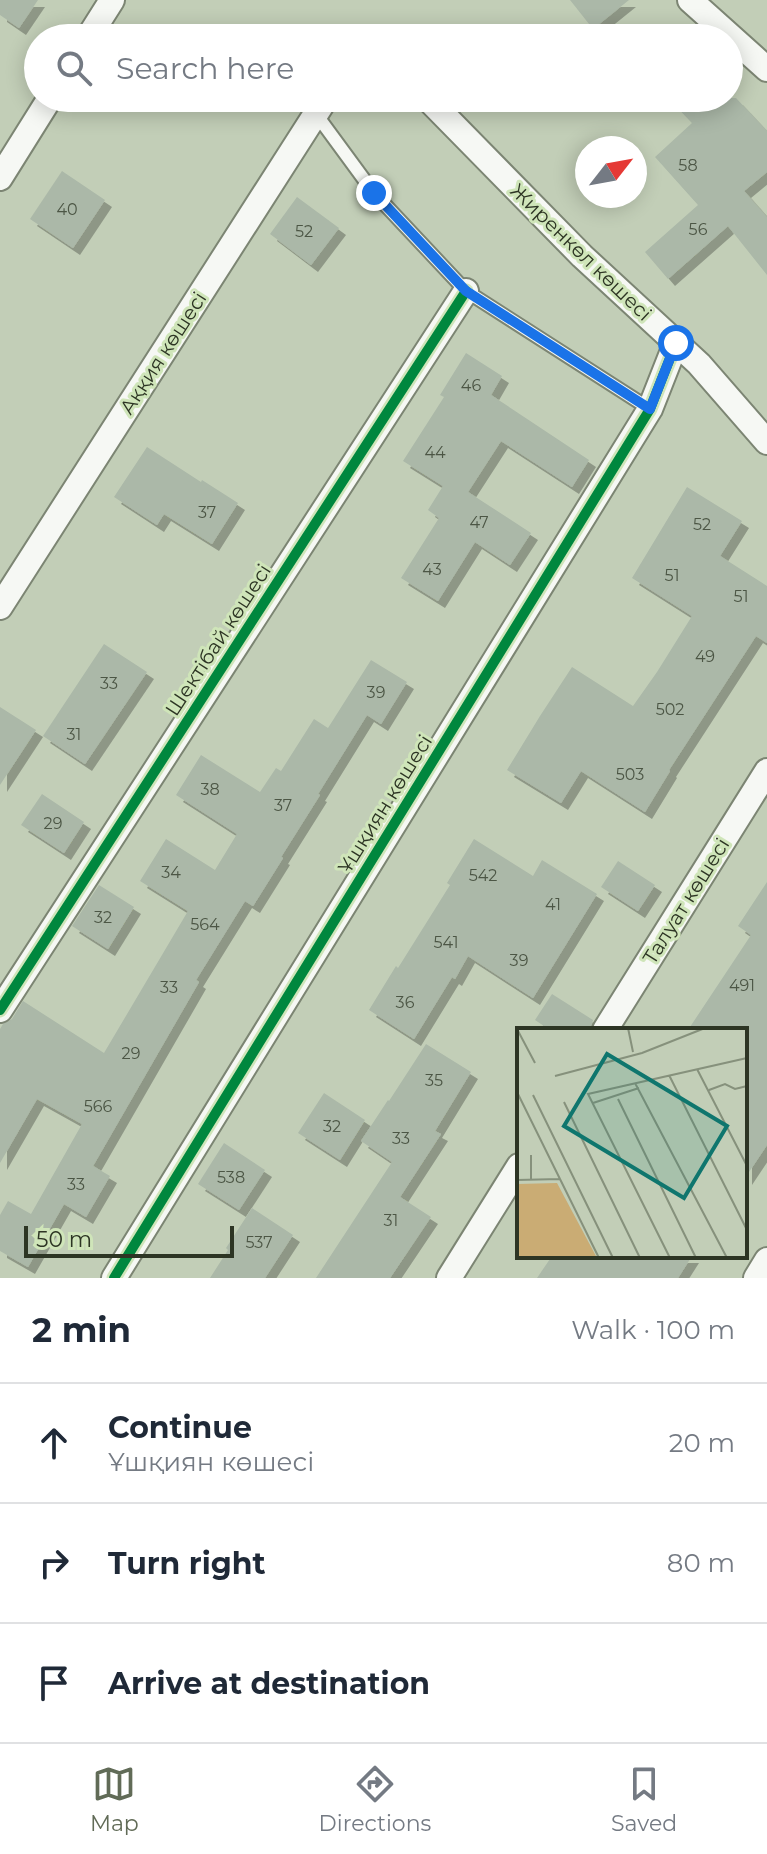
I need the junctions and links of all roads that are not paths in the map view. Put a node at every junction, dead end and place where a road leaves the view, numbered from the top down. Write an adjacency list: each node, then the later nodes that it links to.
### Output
1 (112, 0): 3 (street)
2 (690, 0): 4 (street)
3 (97, 24)
4 (717, 24)
5 (743, 47): 6 (street)
6 (767, 69)
7 (41, 112): 11 (street)
8 (317, 112): 16 (street, Аққия көшесі)
9 (325, 112): 12 (lane)
10 (441, 112): 13 (street, Жиренкөл көшесі)
11 (0, 178)
12 (466, 291): 14 (lane); 18 (street, Шектібай көшесі)
13 (676, 343): 14 (street, Ұшқиян көшесі); 15 (street, Жиренкөл көшесі)
14 (650, 409): 22 (street, Ұшқиян көшесі)
15 (767, 442)
16 (0, 607)
17 (767, 771): 19 (street, Талуат көшесі)
18 (0, 1010)
19 (606, 1028)
20 (517, 1169): 23 (street)
21 (767, 1260): 24 (street)
22 (114, 1278)
23 (449, 1278)
24 (756, 1278)

